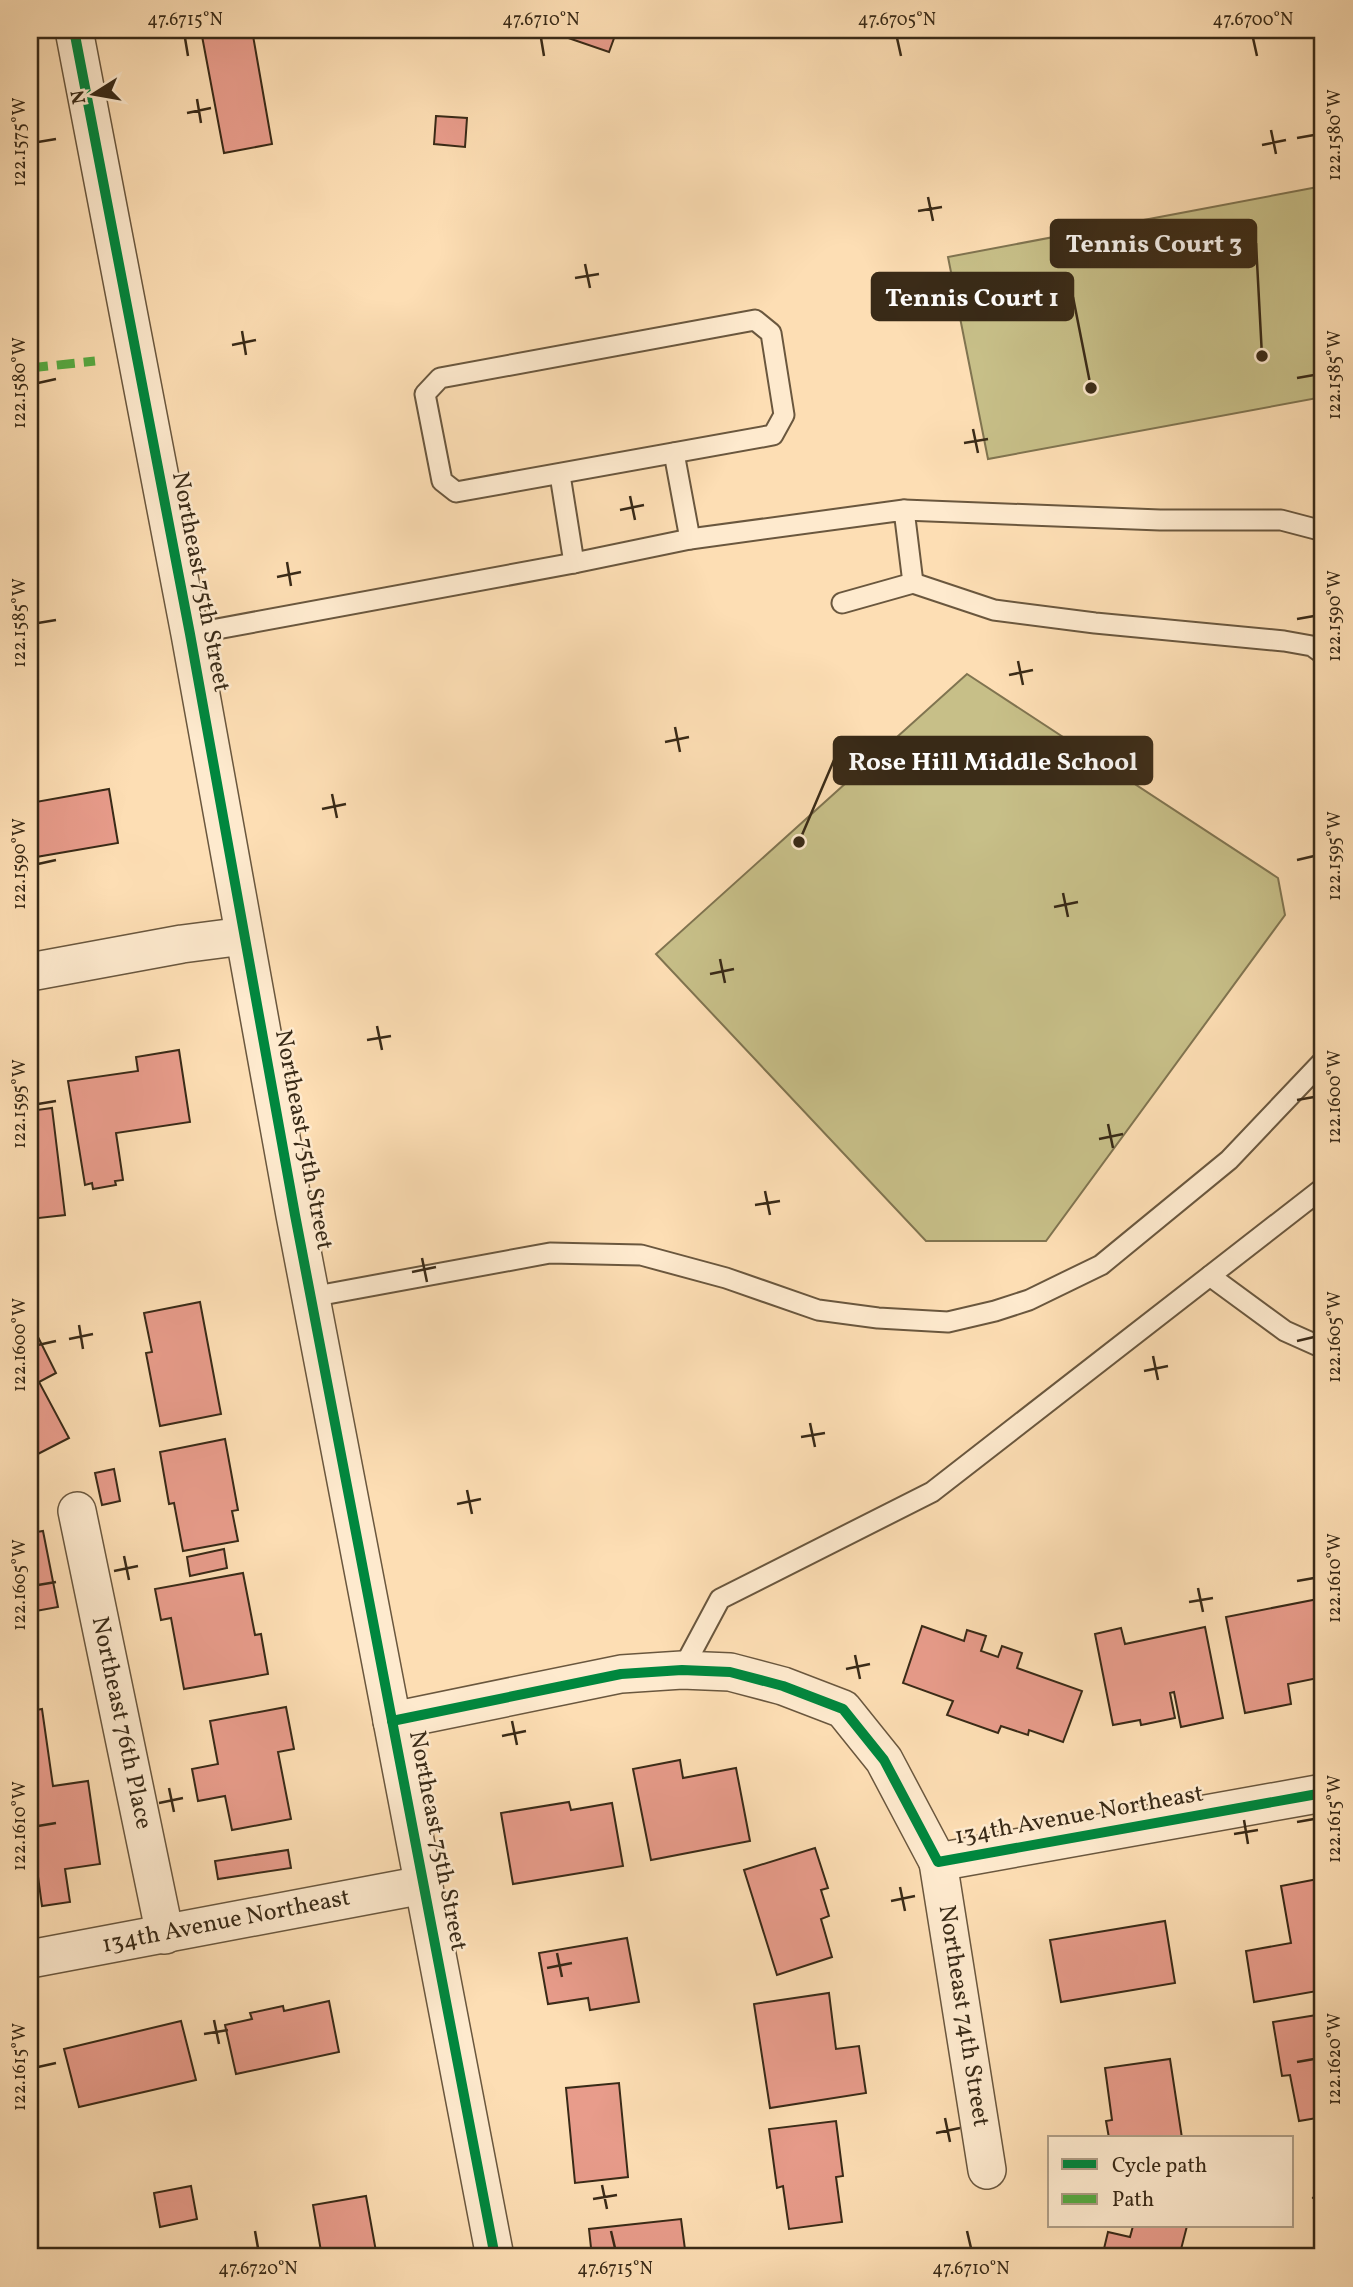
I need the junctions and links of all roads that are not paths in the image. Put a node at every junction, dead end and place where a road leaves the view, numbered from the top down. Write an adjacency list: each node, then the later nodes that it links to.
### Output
1 (74, 30): 10 (street, Northeast 75th Street)
2 (674, 453): 3 (lane); 3 (lane); 6 (lane)
3 (560, 475): 7 (lane)
4 (904, 510): 5 (lane); 6 (lane); 8 (lane)
5 (1323, 531)
6 (690, 539): 7 (lane)
7 (574, 563): 10 (lane)
8 (913, 583): 9 (lane); 11 (lane)
9 (842, 603)
10 (190, 634): 12 (street, Northeast 75th Street)
11 (1323, 654)
12 (244, 936): 13 (street); 17 (street, Northeast 75th Street)
13 (30, 972)
14 (1323, 1061): 17 (lane)
15 (1323, 1188): 16 (lane)
16 (1210, 1276): 18 (lane); 20 (lane)
17 (311, 1297): 21 (street, Northeast 75th Street)
18 (1323, 1348)
19 (77, 1511): 25 (street, Northeast 76th Place)
20 (682, 1670): 21 (street, 134th Avenue Northeast); 23 (street, 134th Avenue Northeast)
21 (392, 1721): 24 (street, Northeast 75th Street)
22 (1323, 1793): 23 (street, 134th Avenue Northeast)
23 (938, 1862): 27 (street, Northeast 74th Street)
24 (423, 1885): 25 (street, 134th Avenue Northeast); 28 (street, Northeast 75th Street)
25 (165, 1935): 26 (street, 134th Avenue Northeast)
26 (30, 1959)
27 (987, 2170)
28 (495, 2257)

